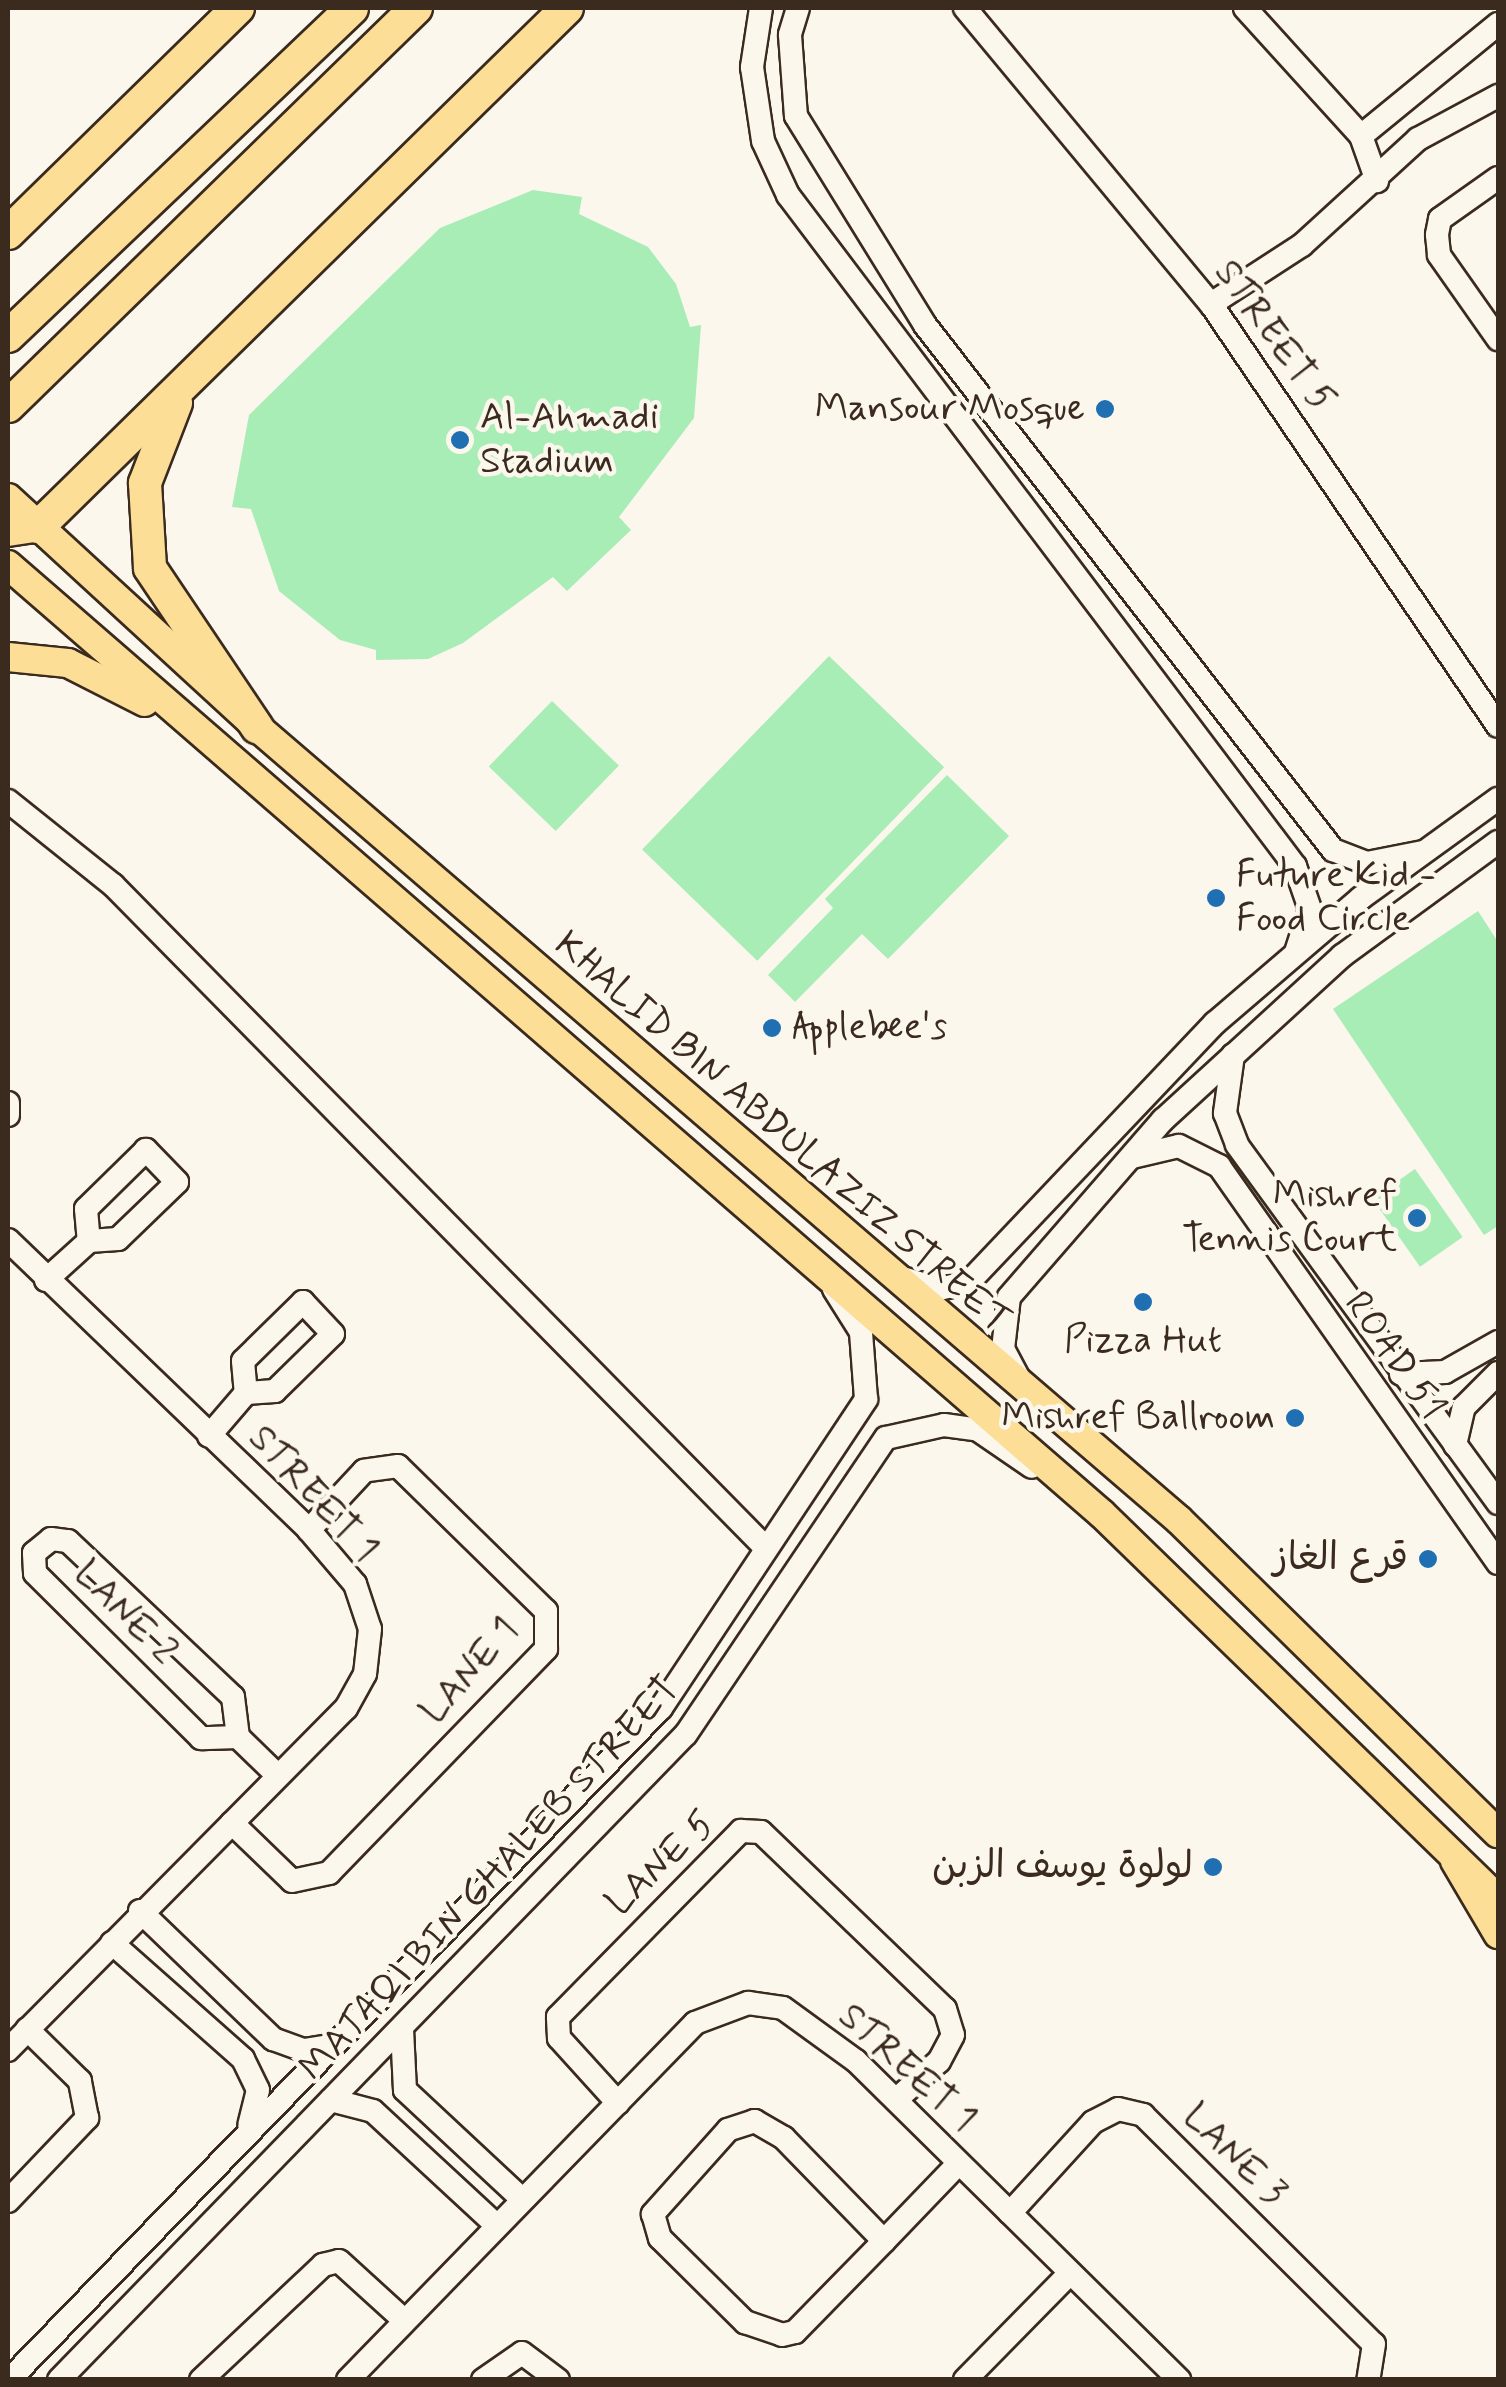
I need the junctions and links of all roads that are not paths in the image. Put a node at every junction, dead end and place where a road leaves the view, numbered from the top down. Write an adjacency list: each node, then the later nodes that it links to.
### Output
1 (238, 8): 14 (highway)
2 (352, 8): 17 (highway)
3 (416, 8): 23 (highway)
4 (567, 8): 21 (highway)
5 (761, 8): 19 (street)
6 (798, 8): 16 (street)
7 (965, 8): 15 (street, STREET 5)
8 (1246, 8): 11 (street)
9 (1498, 24): 11 (street)
10 (1498, 96): 13 (street)
11 (1361, 136): 13 (street)
12 (1498, 178): 18 (street)
13 (1377, 180): 15 (street)
14 (8, 233)
15 (1211, 304): 29 (street, STREET 5)
16 (925, 325): 19 (street); 20 (street)
17 (8, 336)
18 (1498, 339)
19 (899, 344): 22 (street)
20 (946, 351): 22 (street); 32 (street)
21 (205, 360): 25 (highway); 30 (highway)
22 (920, 372): 33 (street)
23 (8, 406)
24 (8, 498): 25 (main road, KHALID BIN ABDULAZIZ STREET)
25 (23, 529): 26 (main road); 30 (main road, KHALID BIN ABDULAZIZ STREET)
26 (8, 555)
27 (8, 565): 31 (main road, KHALID BIN ABDULAZIZ STREET)
28 (8, 657): 31 (main road)
29 (1498, 726)
30 (257, 727): 38 (main road, KHALID BIN ABDULAZIZ STREET)
31 (224, 752): 40 (main road, KHALID BIN ABDULAZIZ STREET)
32 (1256, 758): 33 (street); 37 (street)
33 (1232, 777): 39 (street)
34 (1498, 799): 37 (street)
35 (8, 801): 67 (street)
36 (1498, 842): 41 (street)
37 (1423, 852): 39 (street)
38 (508, 941): 40 (main road); 52 (main road, KHALID BIN ABDULAZIZ STREET)
39 (1296, 952): 47 (street)
40 (485, 975): 51 (main road, KHALID BIN ABDULAZIZ STREET)
41 (1233, 1055): 44 (street); 45 (street, ROAD 51)
42 (8, 1103): 43 (street)
43 (8, 1114)
44 (1132, 1157): 46 (street, ROAD 51); 50 (street)
45 (1278, 1203): 46 (street); 56 (street, ROAD 51)
46 (1259, 1224): 68 (street, ROAD 51)
47 (1017, 1234): 50 (street); 52 (street)
48 (8, 1240): 53 (street, STREET 1)
49 (89, 1241): 53 (street)
50 (1043, 1259): 59 (street)
51 (817, 1264): 60 (street, MATAQI BIN GHALEB STREET); 65 (main road, KHALID BIN ABDULAZIZ STREET)
52 (882, 1272): 59 (main road, KHALID BIN ABDULAZIZ STREET)
53 (46, 1280): 61 (street, STREET 1)
54 (1498, 1342): 55 (street)
55 (1469, 1364): 56 (street); 57 (street)
56 (1402, 1374): 62 (street, ROAD 51)
57 (1490, 1379): 62 (street)
58 (246, 1393): 61 (street)
59 (1031, 1402): 71 (main road, KHALID BIN ABDULAZIZ STREET)
60 (844, 1431): 63 (street); 67 (street, MATAQI BIN GHALEB STREET)
61 (209, 1436): 66 (street, STREET 1)
62 (1456, 1445): 64 (street, ROAD 51)
63 (870, 1456): 65 (street, MATAQI BIN GHALEB STREET); 76 (street, MATAQI BIN GHALEB STREET)
64 (1498, 1503)
65 (1102, 1514): 75 (main road, KHALID BIN ABDULAZIZ STREET)
66 (308, 1530): 70 (street, STREET 1); 72 (street, LANE 1)
67 (765, 1547): 73 (street, MATAQI BIN GHALEB STREET)
68 (1498, 1563)
69 (238, 1737): 69 (street, LANE 2); 70 (street)
70 (276, 1774): 72 (street, STREET 1)
71 (1488, 1817): 74 (main road, KHALID BIN ABDULAZIZ STREET)
72 (232, 1823): 80 (street, STREET 1)
73 (542, 1828): 76 (street); 77 (street, MATAQI BIN GHALEB STREET)
74 (1498, 1834)
75 (1450, 1846): 78 (main road, KHALID BIN ABDULAZIZ STREET); 81 (main road)
76 (567, 1854): 79 (street, MATAQI BIN GHALEB STREET)
77 (491, 1880): 79 (street); 85 (street, MATAQI BIN GHALEB STREET)
78 (1498, 1899)
79 (517, 1905): 83 (street, MATAQI BIN GHALEB STREET)
80 (140, 1910): 82 (street, STREET 1); 85 (street)
81 (1498, 1934)
82 (112, 1943): 84 (street, STREET 1); 90 (street)
83 (402, 2029): 87 (street, MATAQI BIN GHALEB STREET); 92 (street)
84 (27, 2030): 86 (street, STREET 1); 93 (street)
85 (334, 2045): 90 (street, MATAQI BIN GHALEB STREET)
86 (8, 2050)
87 (331, 2100): 95 (street); 99 (street, MATAQI BIN GHALEB STREET)
88 (896, 2100): 89 (street, STREET 1); 89 (street, LANE 5); 91 (street, STREET 1)
89 (618, 2103): 92 (street, STREET 1)
90 (244, 2135): 98 (street, MATAQI BIN GHALEB STREET)
91 (960, 2163): 94 (street, STREET 1); 96 (street)
92 (520, 2198): 95 (street, STREET 1)
93 (8, 2201)
94 (1010, 2213): 97 (street, STREET 1); 111 (street, LANE 3)
95 (495, 2224): 100 (street, STREET 1)
96 (884, 2240): 96 (street)
97 (1070, 2272): 103 (street, STREET 1); 110 (street)
98 (89, 2296): 99 (street); 101 (street, MATAQI BIN GHALEB STREET)
99 (117, 2321): 102 (street, MATAQI BIN GHALEB STREET)
100 (405, 2321): 106 (street); 107 (street, STREET 1)
101 (50, 2336): 102 (street); 104 (street, MATAQI BIN GHALEB STREET)
102 (81, 2357): 105 (street, MATAQI BIN GHALEB STREET)
103 (1178, 2379)
104 (9, 2380)
105 (59, 2380)
106 (201, 2380)
107 (348, 2380)
108 (483, 2380): 109 (street)
109 (558, 2380)
110 (965, 2380)
111 (1368, 2380)

